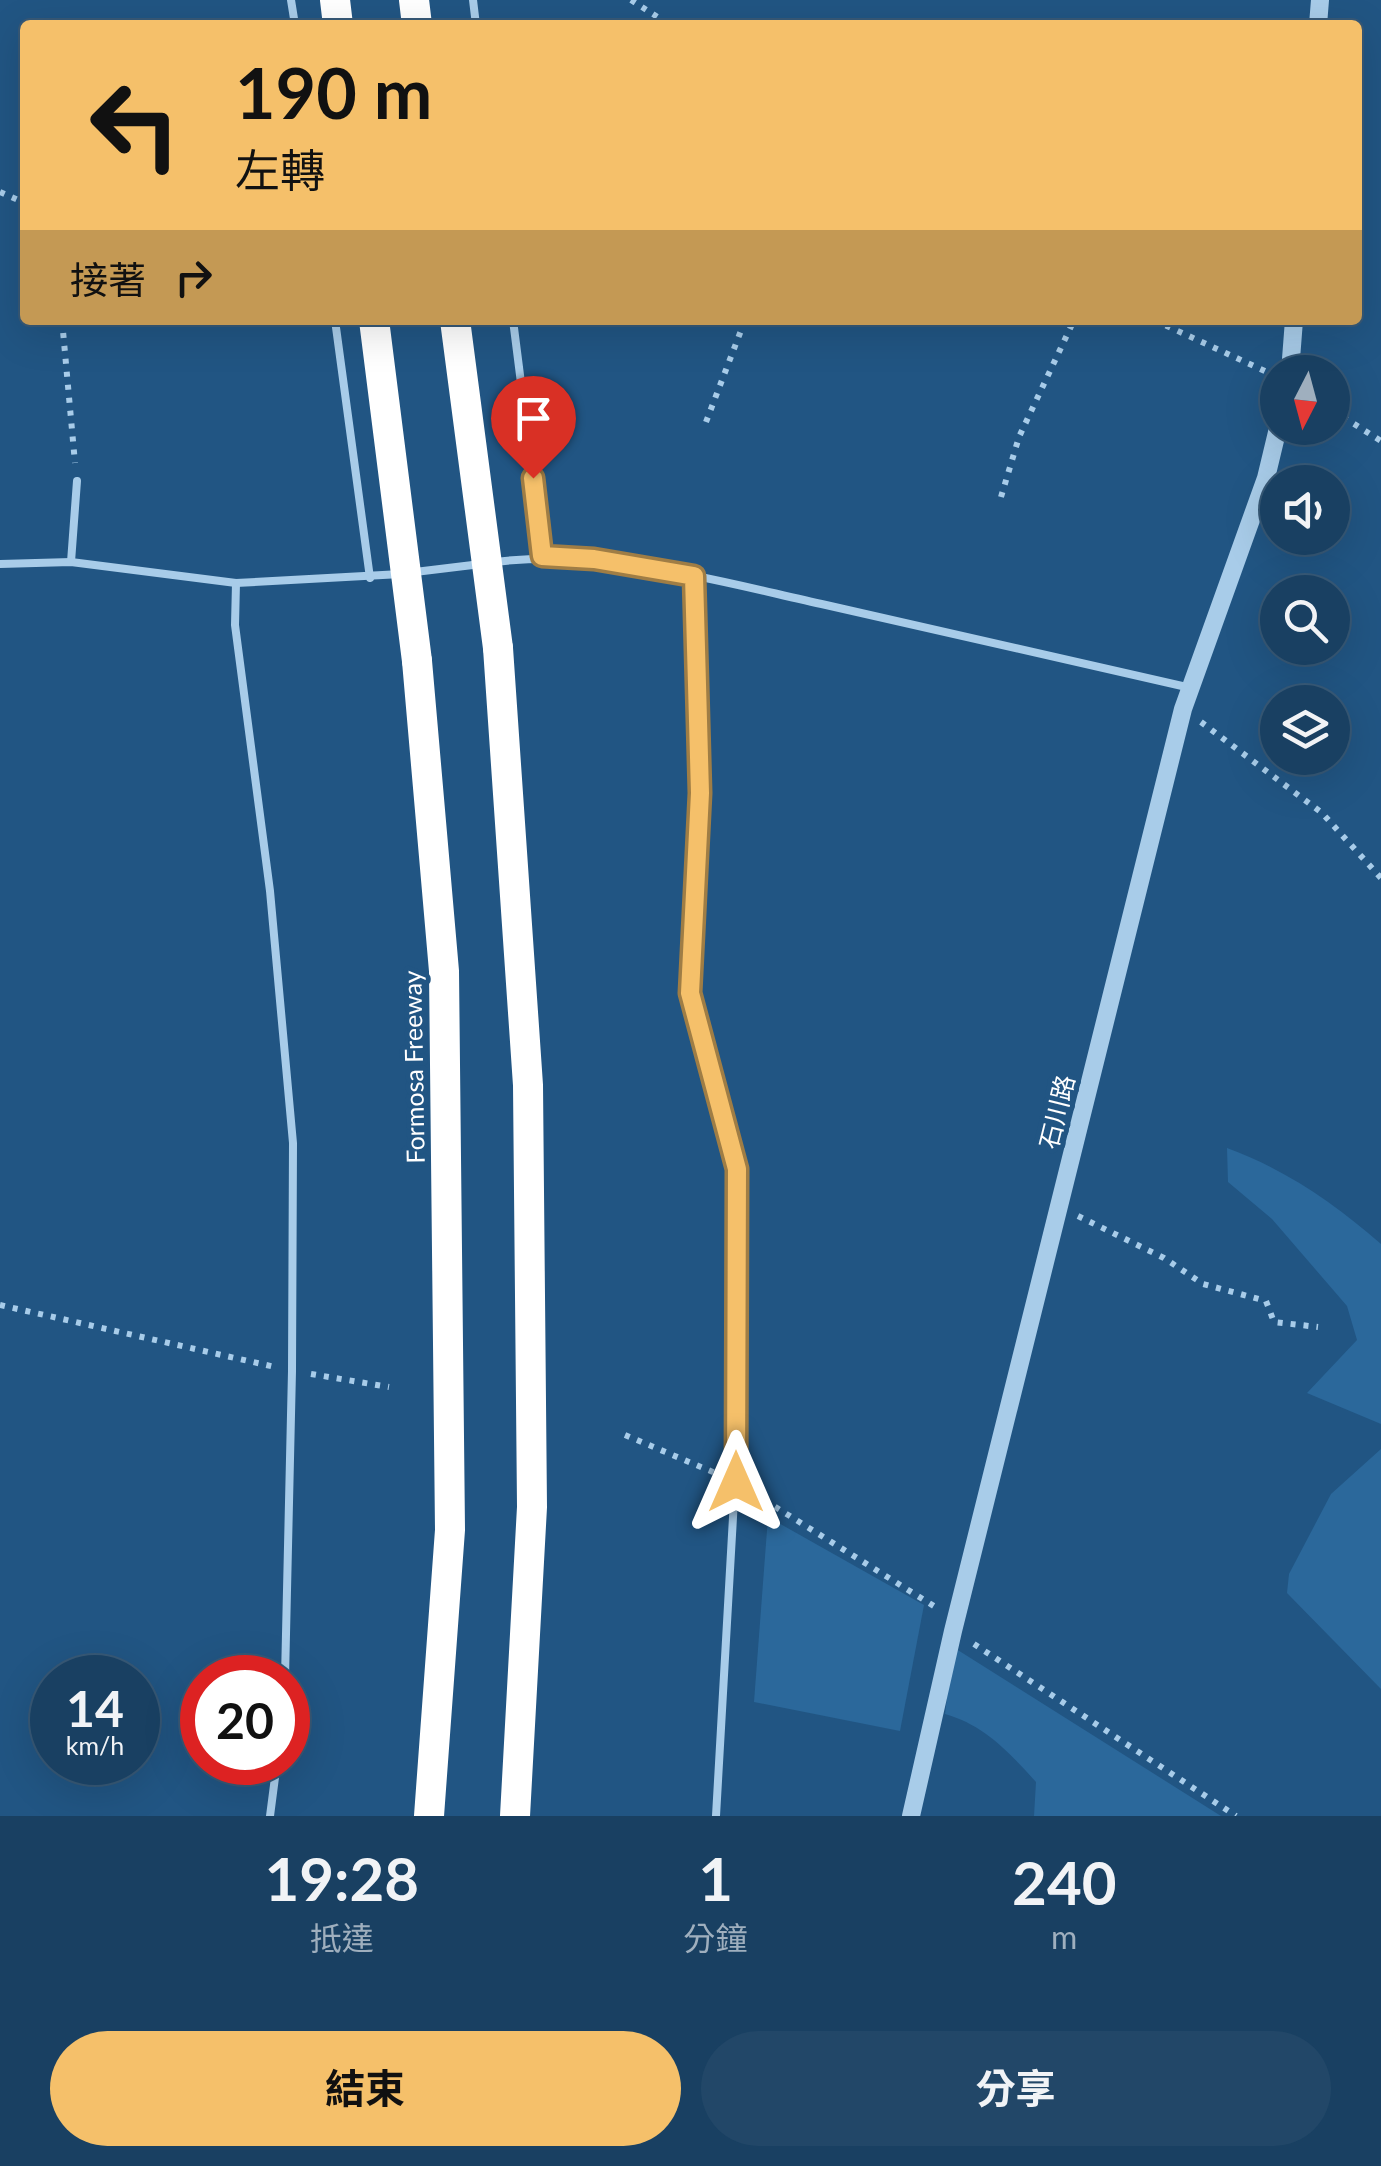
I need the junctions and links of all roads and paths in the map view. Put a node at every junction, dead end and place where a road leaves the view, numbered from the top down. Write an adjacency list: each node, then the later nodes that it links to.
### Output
1 (630, 0): 2 (path)
2 (662, 20)
3 (62, 325): 18 (path)
4 (336, 325): 24 (lane)
5 (375, 325): 37 (highway, Formosa Freeway, bridge)
6 (456, 325): 38 (highway, bridge)
7 (514, 325): 20 (lane)
8 (743, 325): 14 (path)
9 (1072, 325): 19 (path)
10 (1165, 325): 13 (path)
11 (1294, 325): 12 (street)
12 (1291, 355)
13 (1260, 368)
14 (706, 422)
15 (1350, 422): 16 (path)
16 (1381, 442)
17 (1274, 445): 26 (street, 石川路)
18 (76, 481): 21 (lane)
19 (1001, 497)
20 (542, 556): 23 (lane); 24 (lane)
21 (71, 562): 22 (lane); 25 (lane)
22 (0, 564)
23 (694, 576): 26 (lane); 39 (lane)
24 (370, 578): 25 (lane)
25 (236, 583): 32 (lane)
26 (1191, 688): 27 (street, 石川路)
27 (1183, 709): 28 (path); 29 (street, 石川路)
28 (1381, 878)
29 (1059, 1206): 31 (path); 40 (street, 石川路)
30 (0, 1305): 32 (path)
31 (1318, 1327)
32 (292, 1371): 33 (path); 34 (lane)
33 (389, 1388)
34 (286, 1655)
35 (273, 1785): 36 (lane)
36 (270, 1816)
37 (429, 1816)
38 (515, 1816)
39 (716, 1816)
40 (911, 1816)

